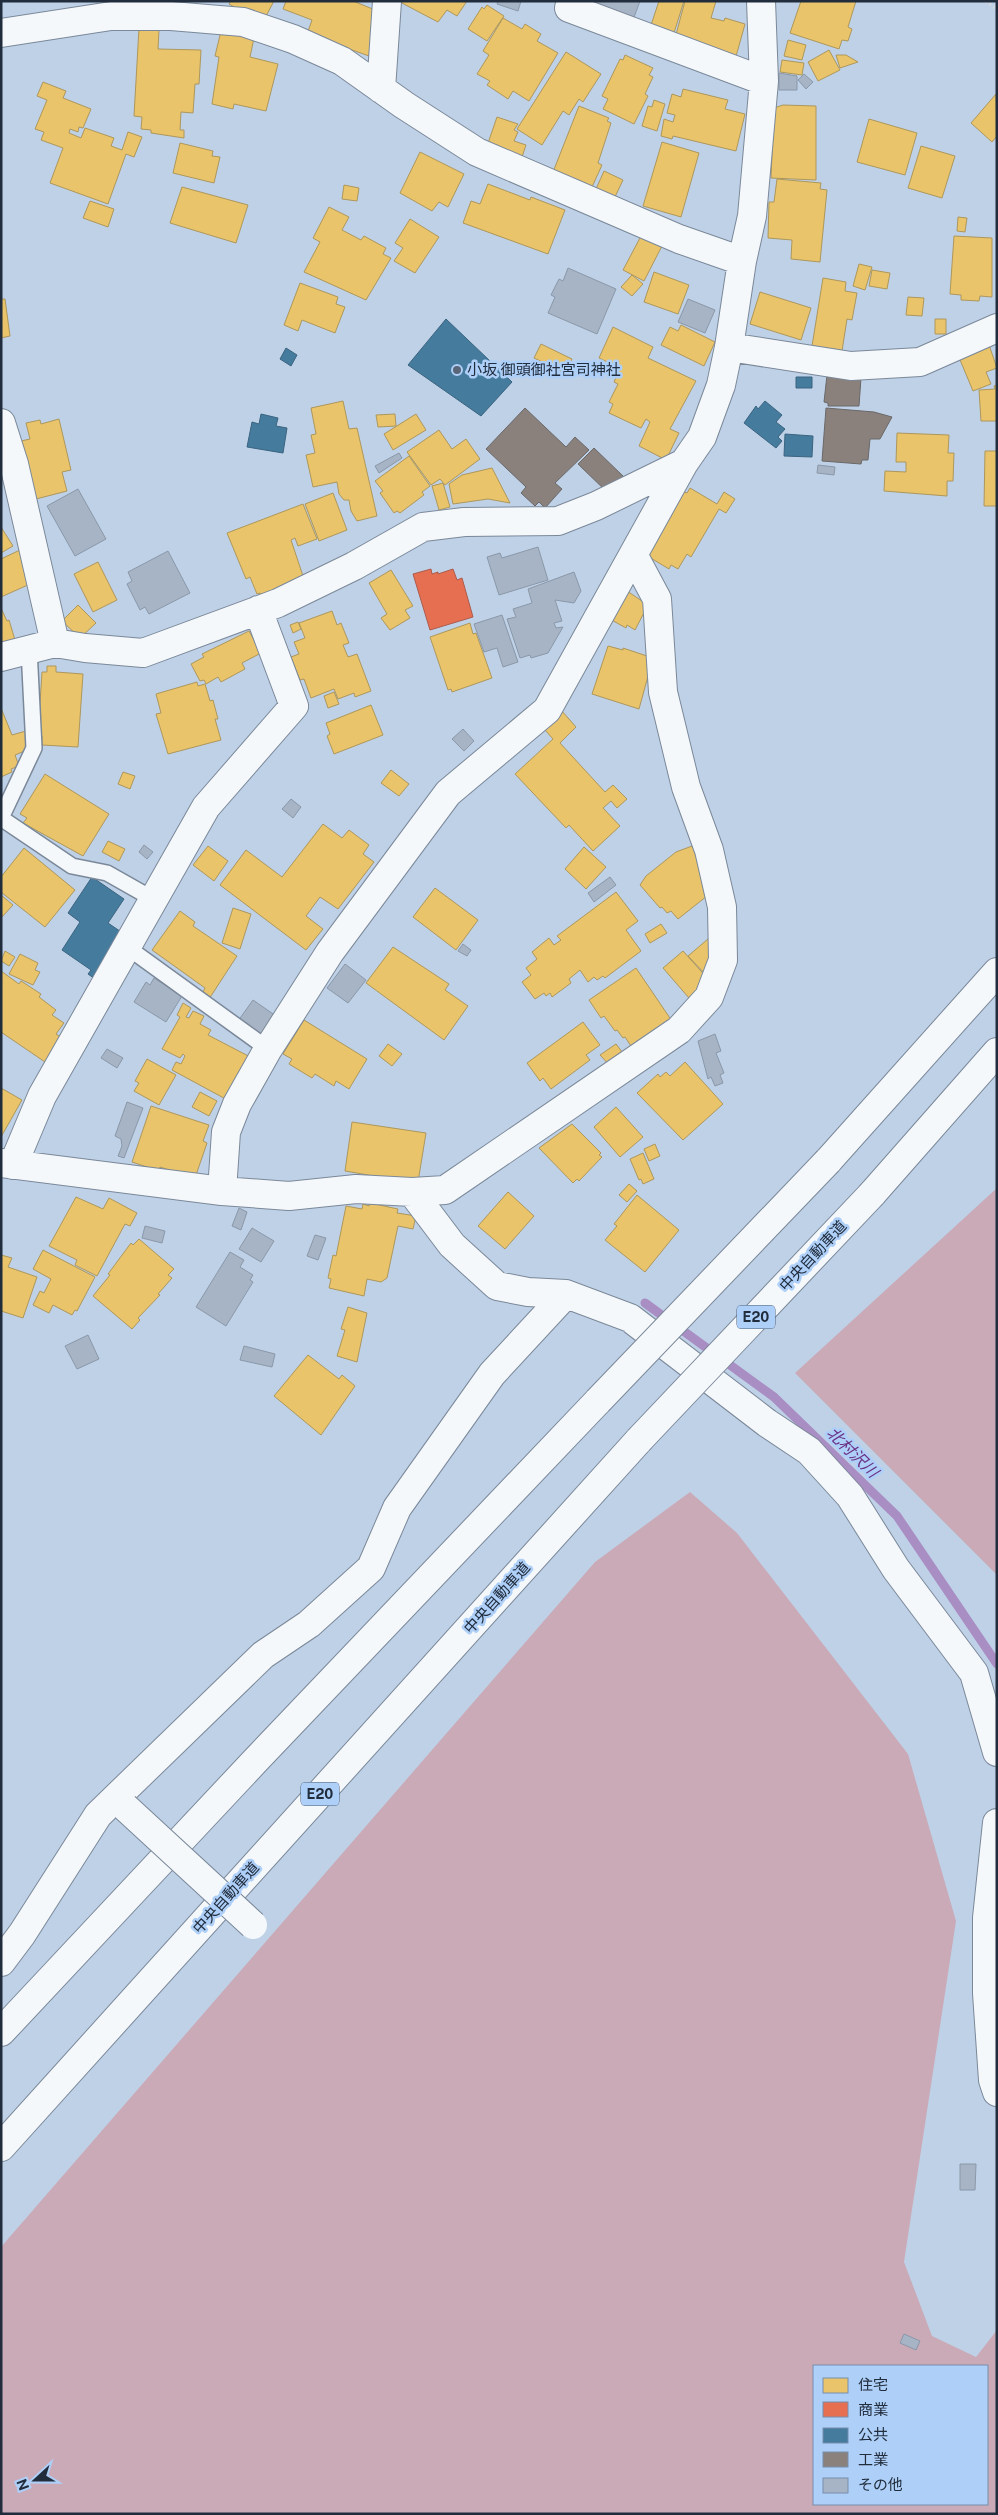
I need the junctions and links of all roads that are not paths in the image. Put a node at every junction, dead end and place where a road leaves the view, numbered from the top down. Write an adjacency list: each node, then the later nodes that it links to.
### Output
1 (387, 1): 6 (main road)
2 (761, 1): 5 (main road)
3 (569, 8): 5 (main road)
4 (1, 33): 6 (main road)
5 (764, 81): 7 (main road)
6 (381, 89): 7 (main road)
7 (742, 261): 9 (main road)
8 (997, 328): 9 (main road)
9 (729, 348): 11 (main road)
10 (1, 424): 14 (main road)
11 (684, 463): 12 (main road); 13 (main road)
12 (634, 556): 21 (main road); 25 (main road)
13 (258, 610): 14 (main road); 18 (main road)
14 (55, 643): 15 (main road)
15 (29, 648): 16 (main road); 17 (lane)
16 (1, 657)
17 (1, 818): 18 (lane)
18 (153, 899): 19 (main road)
19 (127, 947): 21 (lane); 23 (main road)
20 (997, 972): 33 (main road, bridge)
21 (268, 1049): 24 (main road)
22 (997, 1052): 35 (main road, 中央自動車道 / E20, bridge)
23 (7, 1164): 24 (main road)
24 (222, 1191): 25 (main road)
25 (412, 1192): 26 (main road)
26 (566, 1294): 27 (main road); 29 (main road)
27 (986, 1676): 28 (main road)
28 (997, 1752)
29 (119, 1803): 31 (main road, bridge); 32 (main road)
30 (997, 1823): 34 (main road)
31 (253, 1925)
32 (1, 1962)
33 (1, 2032)
34 (997, 2092)
35 (1, 2147)

